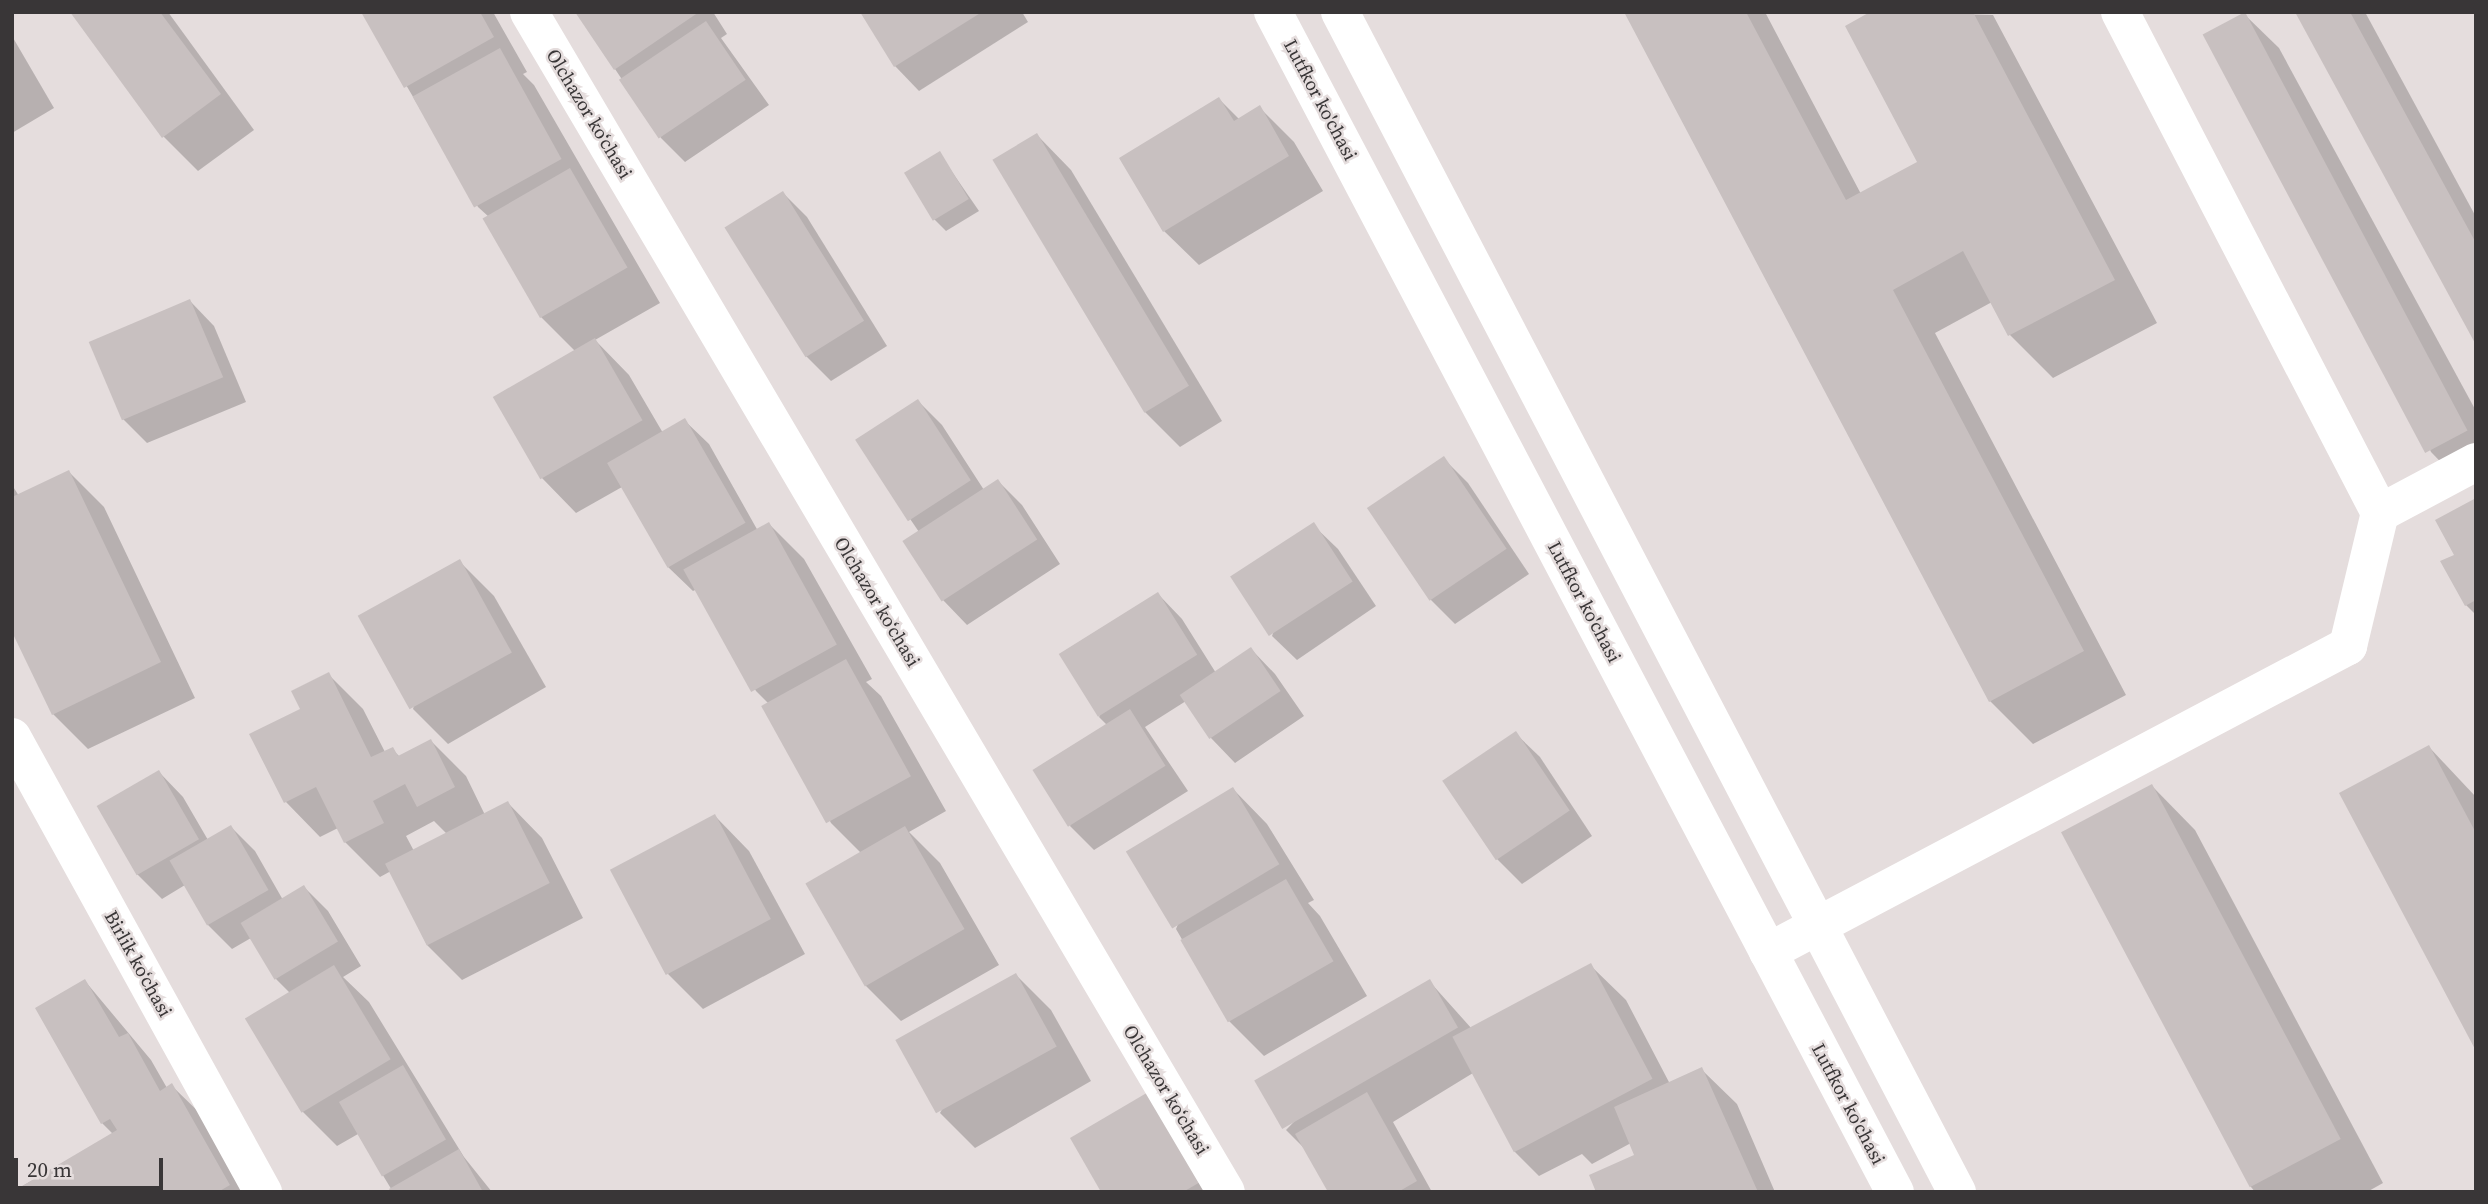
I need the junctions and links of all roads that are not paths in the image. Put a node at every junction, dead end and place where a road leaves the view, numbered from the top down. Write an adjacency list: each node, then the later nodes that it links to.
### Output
1 (529, 12): 11 (street, Olchazor koʻchasi)
2 (1273, 12): 9 (street, Lutfkor ko'chasi)
3 (1340, 12): 8 (street)
4 (2120, 12): 6 (street)
5 (2476, 462): 6 (street)
6 (2380, 513): 8 (street)
7 (12, 737): 10 (street, Birlik koʻchasi)
8 (1817, 926): 9 (street); 13 (street)
9 (1768, 951): 12 (street, Lutfkor ko'chasi)
10 (263, 1192)
11 (1226, 1192)
12 (1895, 1192)
13 (1956, 1192)

